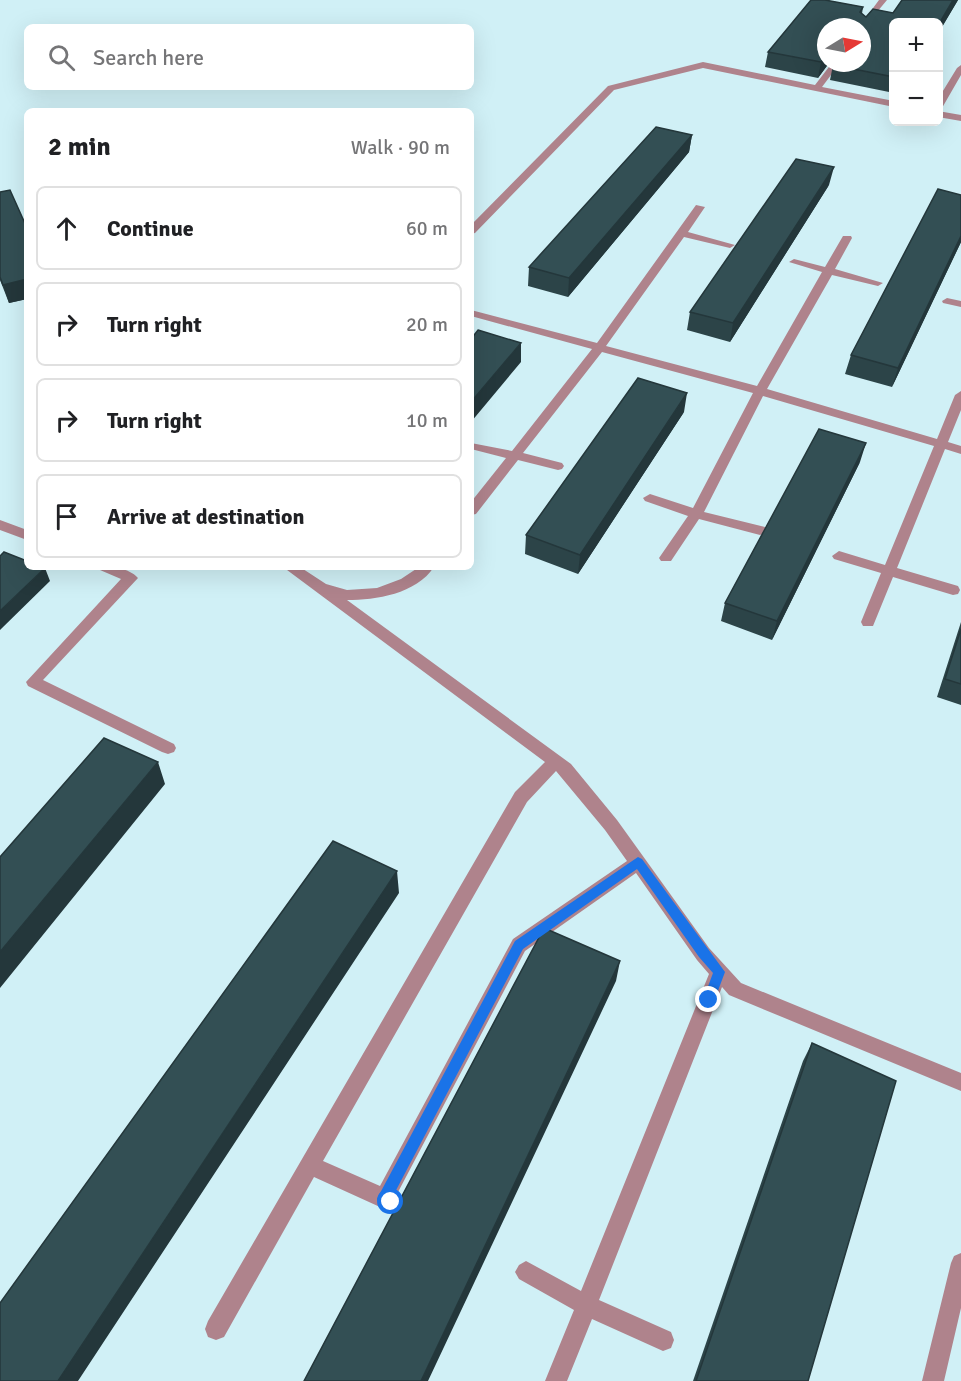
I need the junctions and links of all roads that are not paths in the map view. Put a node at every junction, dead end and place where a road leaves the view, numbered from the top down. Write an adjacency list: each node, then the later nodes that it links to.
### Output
1 (883, 0): 2 (lane)
2 (870, 18)
3 (961, 68): 6 (lane)
4 (829, 72): 5 (lane)
5 (817, 88): 7 (lane); 11 (lane)
6 (943, 101)
7 (889, 103)
8 (943, 115): 9 (lane)
9 (961, 118)
10 (700, 207): 12 (lane)
11 (474, 228)
12 (681, 233): 14 (lane); 21 (lane)
13 (847, 237): 16 (lane)
14 (730, 245)
15 (794, 262): 16 (lane)
16 (828, 271): 17 (lane); 22 (lane)
17 (878, 283)
18 (947, 301): 19 (lane)
19 (961, 304)
20 (474, 315): 21 (lane)
21 (599, 348): 22 (lane); 27 (lane)
22 (760, 391): 24 (lane); 31 (lane)
23 (961, 395): 24 (lane)
24 (941, 445): 26 (lane); 40 (lane)
25 (475, 446): 27 (lane)
26 (961, 450)
27 (515, 455): 28 (lane); 30 (lane)
28 (558, 466)
29 (650, 498): 31 (lane)
30 (474, 507)
31 (696, 514): 33 (lane); 36 (lane)
32 (0, 525): 34 (lane)
33 (760, 530)
34 (24, 534)
35 (839, 556): 40 (lane)
36 (666, 558)
37 (294, 570): 41 (lane)
38 (425, 570): 41 (lane)
39 (136, 572): 44 (lane)
40 (888, 572): 42 (lane); 43 (lane)
41 (323, 589): 45 (lane)
42 (953, 590)
43 (868, 622)
44 (168, 748)
45 (555, 762): 46 (lane); 49 (lane)
46 (638, 862): 47 (lane); 49 (lane)
47 (719, 972): 48 (lane); 52 (lane)
48 (961, 1082)
49 (310, 1165): 53 (lane)
50 (961, 1263): 56 (lane)
51 (526, 1272): 52 (lane)
52 (585, 1305): 54 (lane); 55 (lane)
53 (216, 1329)
54 (663, 1340)
55 (556, 1381)
56 (933, 1381)

